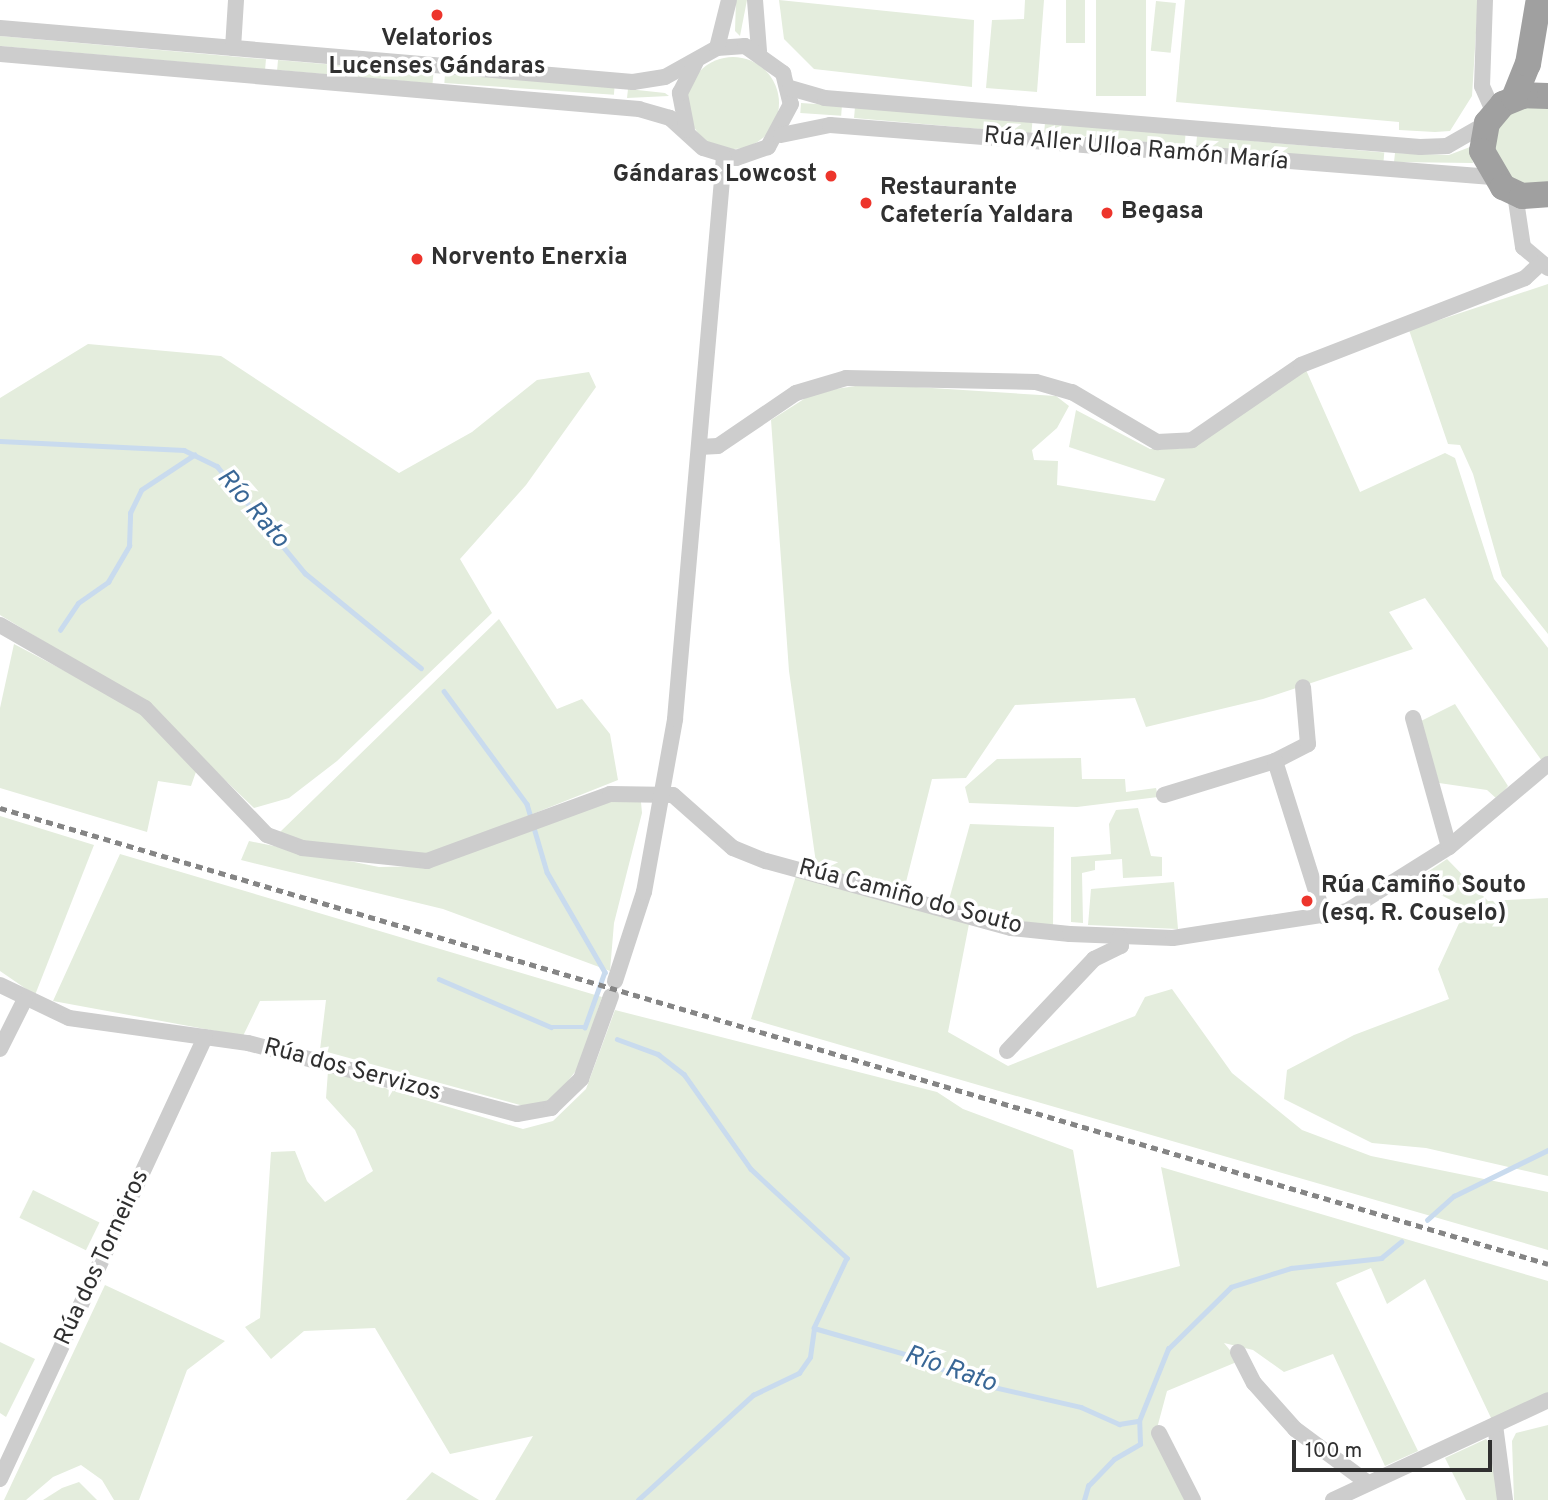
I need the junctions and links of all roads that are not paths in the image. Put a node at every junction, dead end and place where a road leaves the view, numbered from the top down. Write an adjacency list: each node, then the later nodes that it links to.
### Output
1 (236, 0): 7 (street)
2 (729, 0): 8 (street)
3 (755, 0): 9 (street)
4 (1485, 0): 15 (street)
5 (1538, 2): 12 (highway); 15 (highway)
6 (0, 28): 7 (street)
7 (233, 48): 11 (street)
8 (718, 48): 9 (street); 11 (street)
9 (758, 51): 13 (street)
10 (0, 54): 16 (street)
11 (698, 59): 16 (street)
12 (1548, 59)
13 (790, 88): 15 (street, Rúa Aller Ulloa Ramón María); 17 (street)
14 (1548, 96): 15 (highway)
15 (1498, 111): 19 (highway)
16 (687, 130): 18 (street)
17 (781, 135): 18 (street, Rúa Aller Ulloa Ramón María); 19 (street, Rúa Aller Ulloa Ramón María)
18 (724, 157): 23 (street, Rúa dos Servizos)
19 (1492, 177): 20 (highway)
20 (1515, 194): 21 (highway); 22 (street)
21 (1547, 196)
22 (1545, 266): 23 (street)
23 (699, 447): 29 (street, Rúa dos Servizos)
24 (0, 625): 29 (street)
25 (1303, 687): 27 (street)
26 (1413, 718): 31 (street)
27 (1275, 761): 30 (street); 32 (street)
28 (1548, 764): 31 (street, Rúa Camiño do Souto)
29 (664, 794): 33 (street, Rúa Camiño do Souto); 36 (street, Rúa dos Servizos)
30 (1164, 795)
31 (1449, 847): 32 (street, Rúa Camiño do Souto)
32 (1324, 916): 33 (street, Rúa Camiño do Souto)
33 (1121, 937): 38 (street)
34 (0, 985): 35 (street, Rúa dos Servizos)
35 (24, 1001): 36 (street, Rúa dos Servizos); 37 (street)
36 (205, 1037): 43 (street, Rúa dos Torneiros)
37 (0, 1049)
38 (1007, 1051)
39 (1238, 1352): 44 (street)
40 (1548, 1400): 41 (street)
41 (1495, 1425): 44 (street); 47 (street)
42 (1159, 1433): 45 (street)
43 (0, 1479)
44 (1368, 1483): 46 (street)
45 (1193, 1500)
46 (1333, 1500)
47 (1505, 1500)

